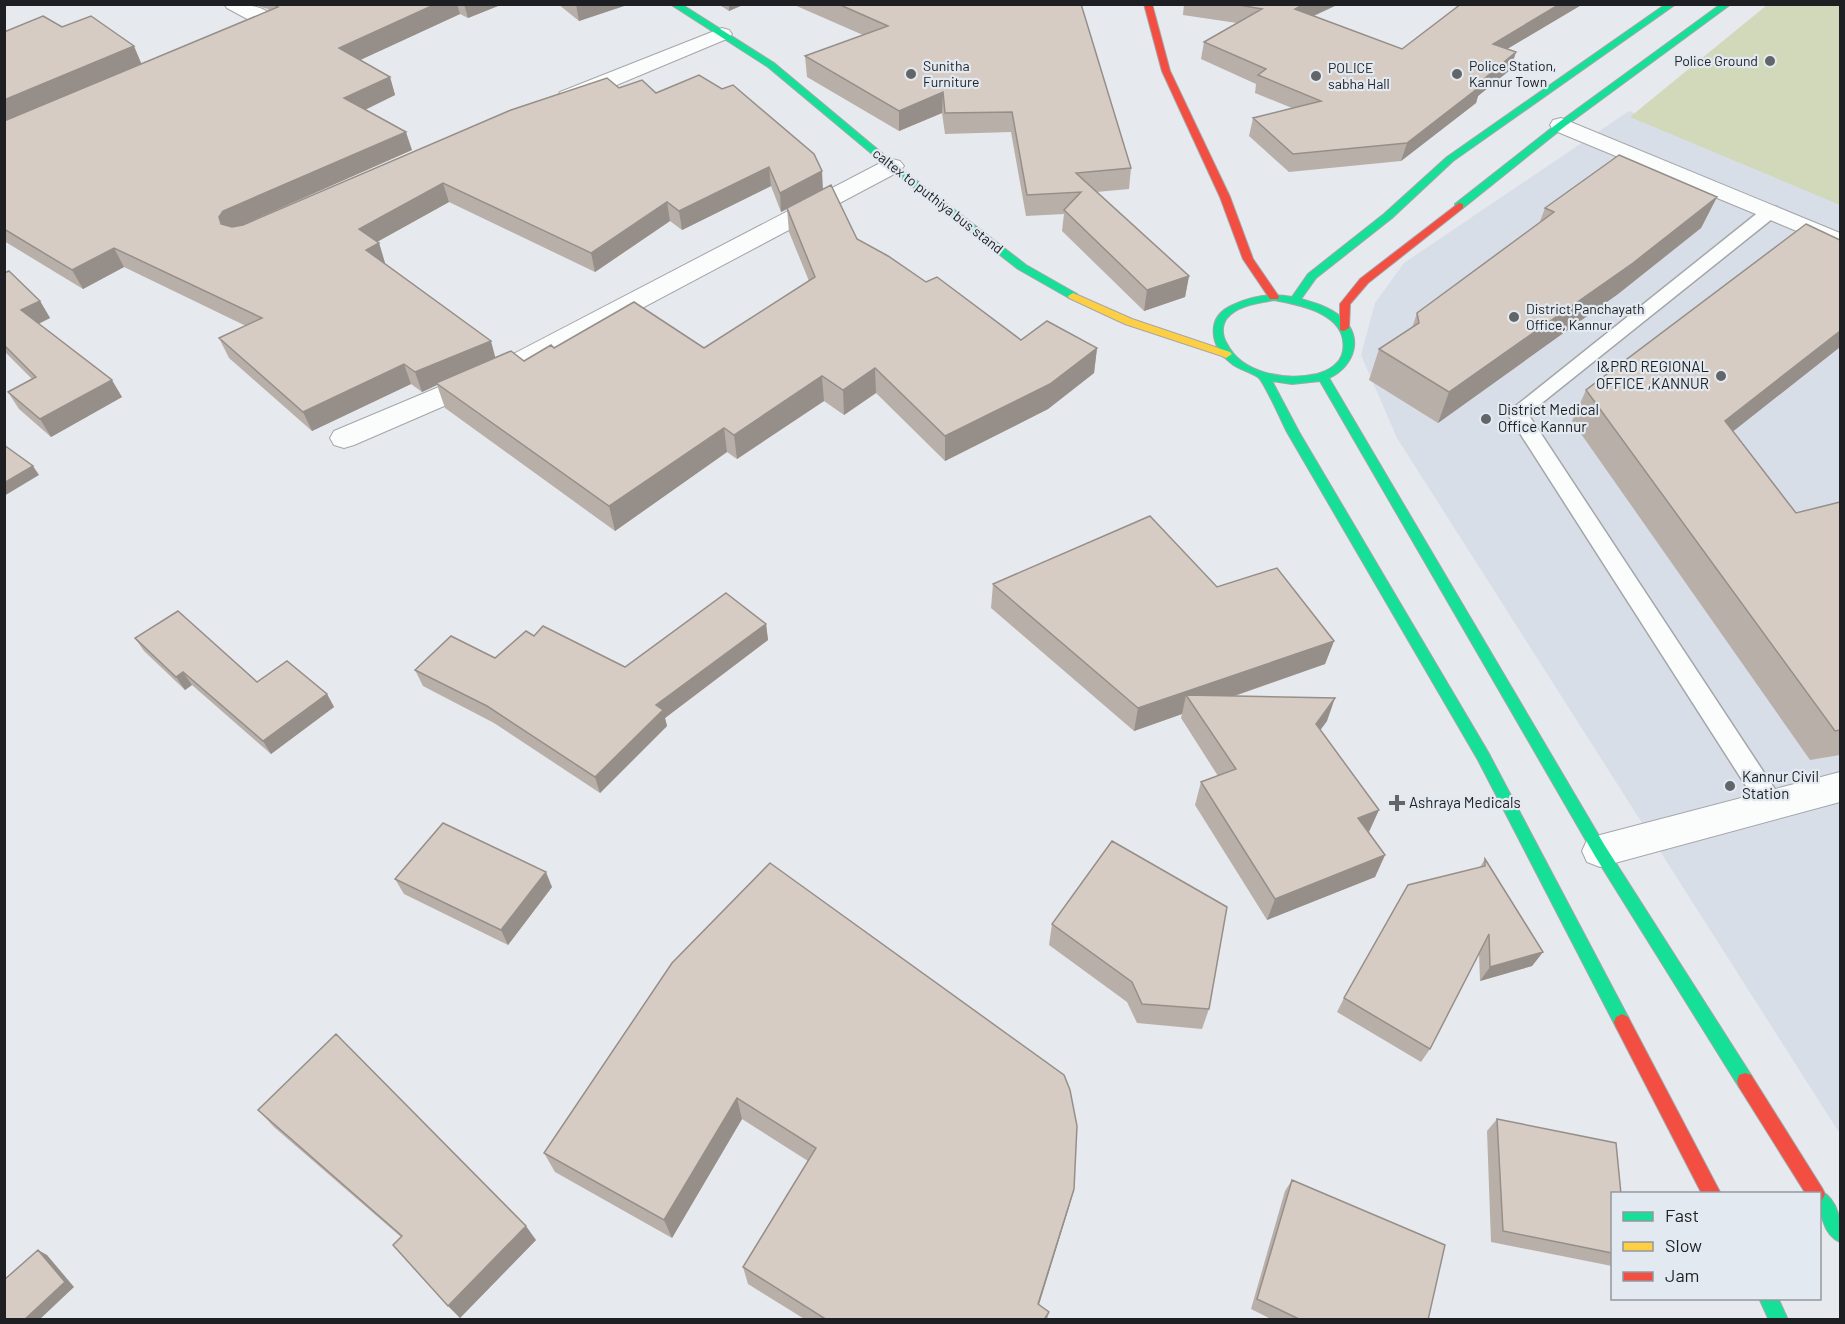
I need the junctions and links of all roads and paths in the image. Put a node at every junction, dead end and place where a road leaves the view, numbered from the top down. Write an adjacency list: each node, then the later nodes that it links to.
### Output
1 (234, 4): 7 (street)
2 (674, 4): 6 (main road, caltex to puthiya bus stand)
3 (1148, 4): 13 (main road)
4 (1672, 4): 14 (main road)
5 (1727, 4): 9 (main road)
6 (722, 34): 8 (street); 10 (main road, caltex to puthiya bus stand)
7 (212, 45)
8 (549, 105)
9 (1561, 125): 11 (street); 15 (main road)
10 (892, 166): 16 (main road, caltex to puthiya bus stand); 19 (street)
11 (1771, 211): 12 (street); 21 (lane)
12 (1840, 242)
13 (1274, 297): 14 (main road); 16 (main road)
14 (1295, 300): 15 (main road)
15 (1344, 328): 18 (main road)
16 (1226, 354): 17 (main road)
17 (1264, 377): 18 (main road); 23 (main road)
18 (1323, 377): 22 (main road)
19 (344, 438)
20 (1840, 787): 21 (street)
21 (1771, 804): 22 (street)
22 (1600, 851): 24 (main road)
23 (1711, 1192)
24 (1815, 1192)
25 (1821, 1202): 26 (main road)
26 (1840, 1233)
27 (1769, 1300): 28 (main road)
28 (1779, 1320)

